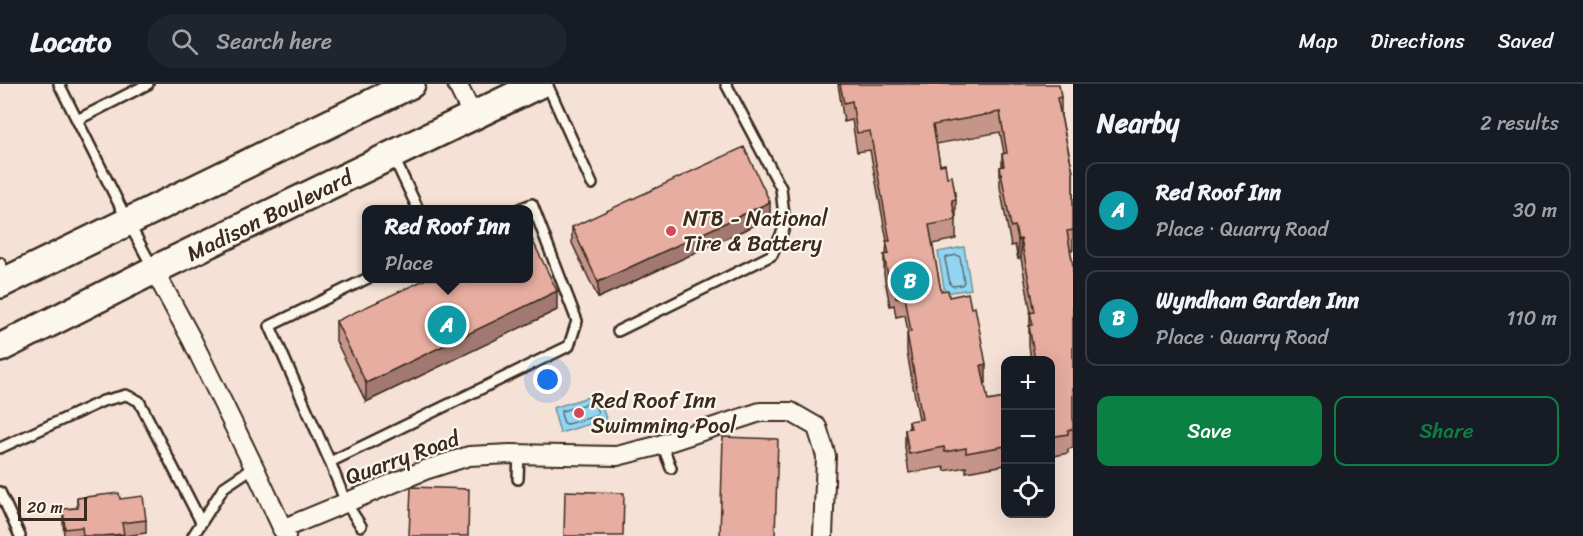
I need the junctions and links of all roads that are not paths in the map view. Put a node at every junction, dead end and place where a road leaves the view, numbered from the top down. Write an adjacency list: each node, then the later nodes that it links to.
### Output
1 (59, 84): 9 (lane)
2 (148, 84): 9 (lane)
3 (411, 84): 14 (main road)
4 (458, 84): 8 (street)
5 (539, 84): 8 (main road, Madison Boulevard)
6 (547, 84): 11 (lane)
7 (726, 84): 18 (lane)
8 (473, 116): 10 (main road, Madison Boulevard)
9 (77, 120): 14 (lane)
10 (393, 156): 12 (lane); 15 (main road, Madison Boulevard)
11 (592, 184)
12 (416, 205)
13 (533, 207): 23 (lane)
14 (128, 222): 15 (lane); 16 (main road)
15 (154, 270): 19 (main road, Madison Boulevard); 24 (street, Quarry Road)
16 (3, 275)
17 (362, 282): 23 (lane)
18 (618, 331)
19 (0, 348)
20 (662, 444): 22 (street, Quarry Road); 25 (lane); 34 (street, Quarry Road)
21 (0, 448): 29 (lane)
22 (519, 454): 26 (lane); 28 (street, Quarry Road)
23 (330, 462): 28 (lane)
24 (254, 467): 29 (lane); 31 (street, Quarry Road)
25 (671, 468)
26 (518, 479)
27 (0, 492): 32 (lane)
28 (346, 503): 30 (lane); 31 (street, Quarry Road)
29 (201, 522): 33 (lane)
30 (361, 526)
31 (284, 533)
32 (20, 536)
33 (193, 536)
34 (823, 536)

